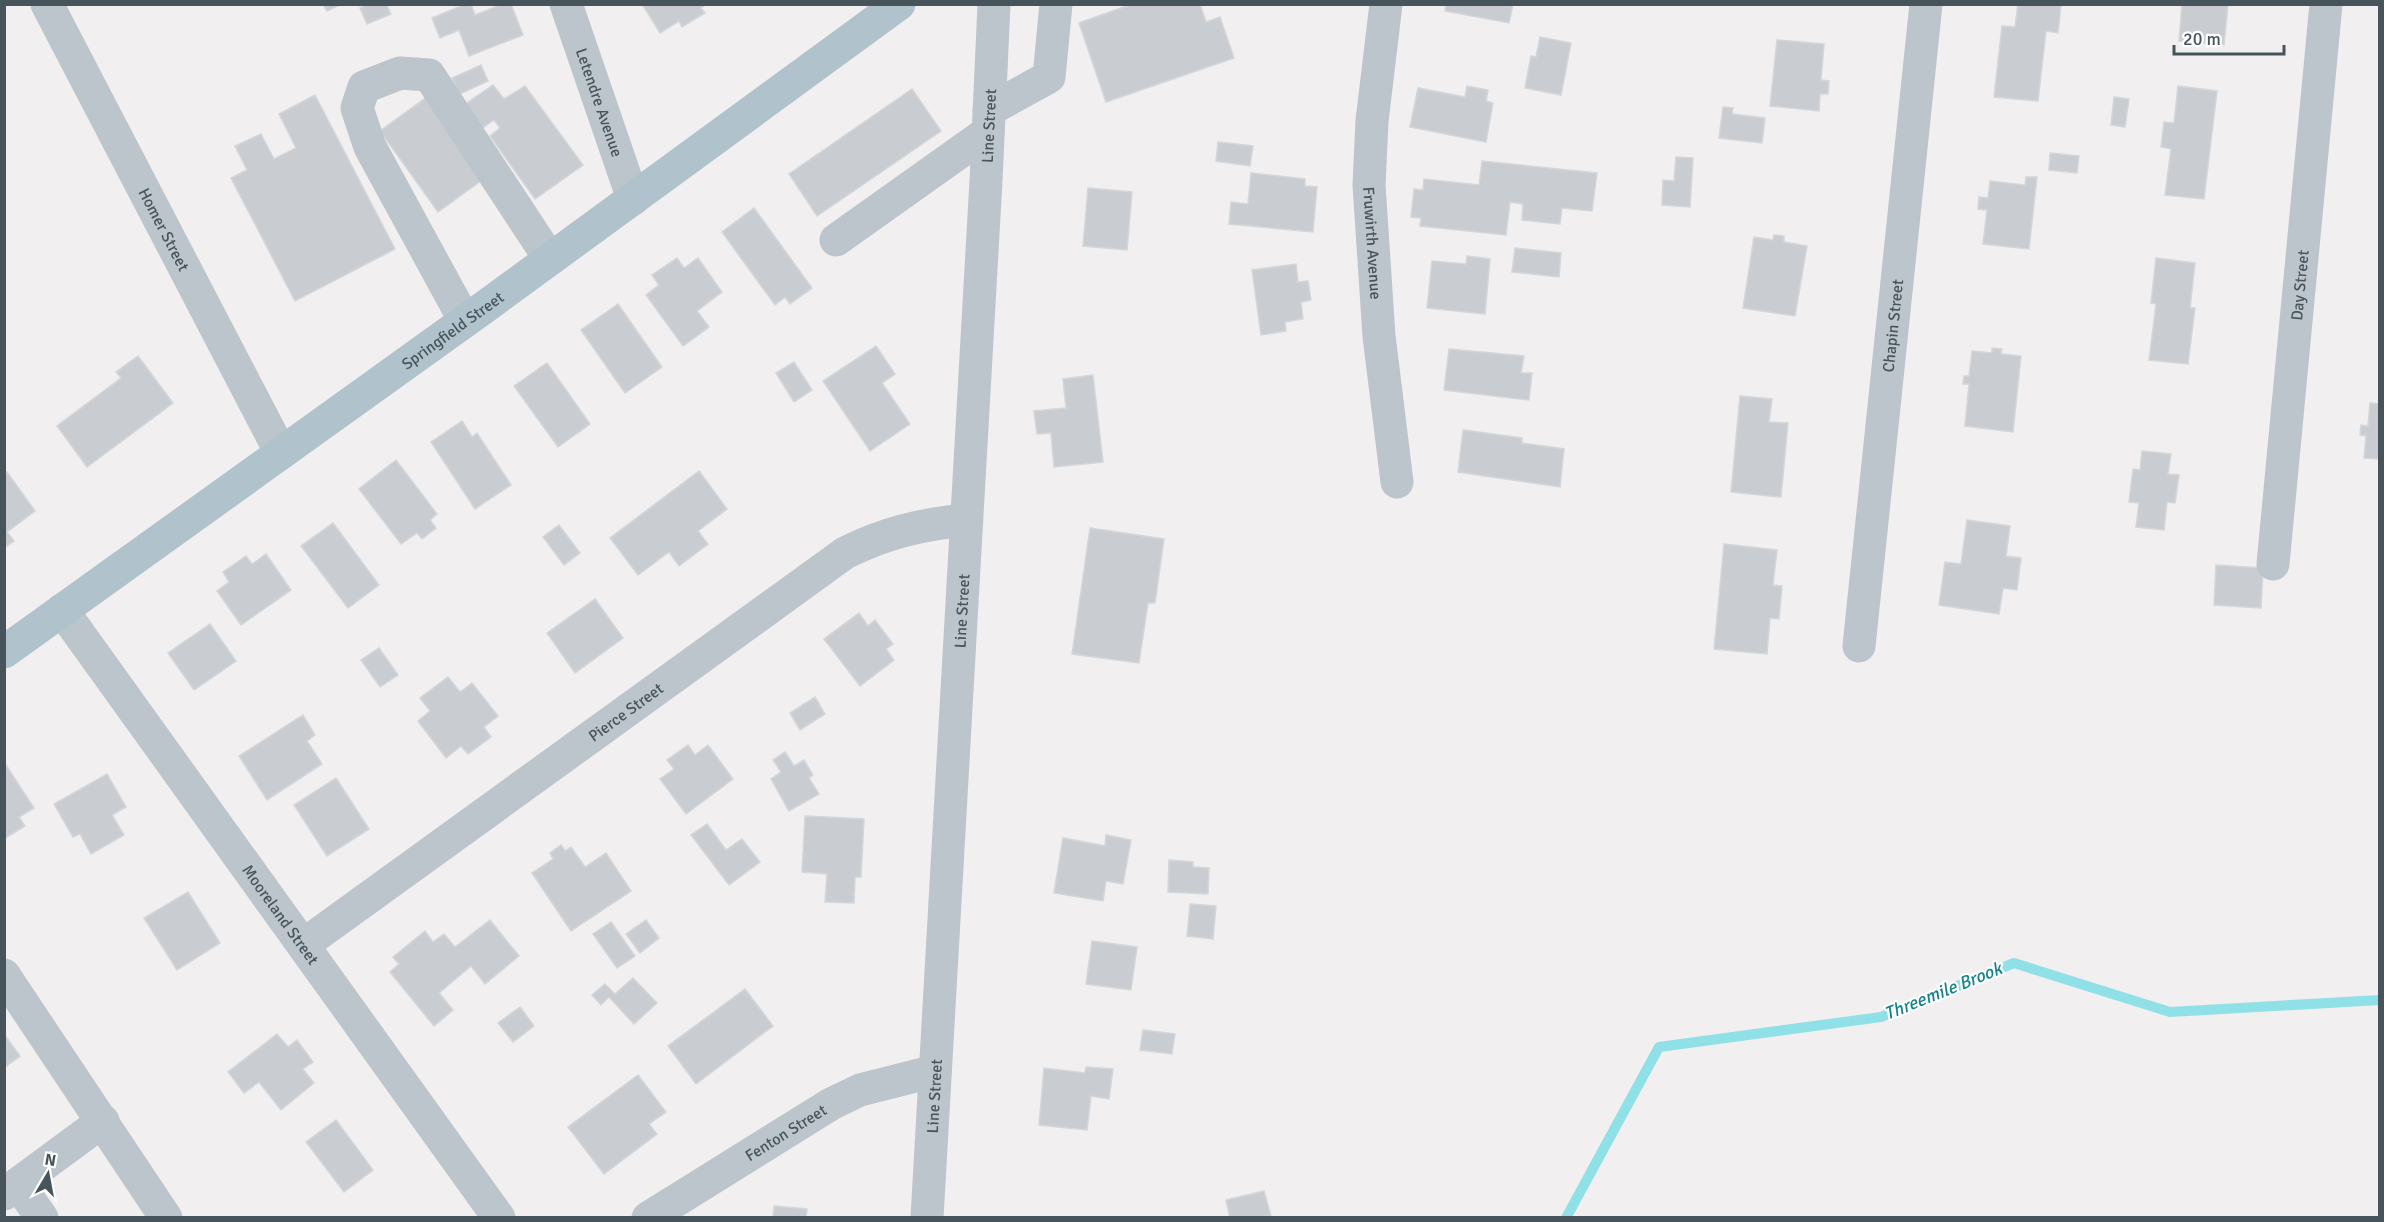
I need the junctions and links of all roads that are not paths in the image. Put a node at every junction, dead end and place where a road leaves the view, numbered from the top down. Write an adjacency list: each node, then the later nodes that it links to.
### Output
1 (47, 4): 14 (street, Homer Street)
2 (566, 4): 10 (street, Letendre Avenue)
3 (993, 4): 9 (street, Line Street)
4 (1056, 4): 9 (street)
5 (1386, 4): 15 (street, Fruwirth Avenue)
6 (1926, 4): 19 (street, Chapin Street)
7 (2326, 4): 17 (street, Day Street)
8 (890, 7): 10 (main road, Springfield Street)
9 (989, 121): 11 (street); 16 (street, Line Street)
10 (633, 199): 12 (main road, Springfield Street)
11 (836, 240)
12 (550, 259): 13 (main road, Springfield Street); 13 (street)
13 (465, 321): 14 (main road, Springfield Street)
14 (282, 453): 18 (main road, Springfield Street)
15 (1397, 482)
16 (966, 520): 21 (street, Pierce Street); 23 (street, Line Street)
17 (2273, 564)
18 (62, 610): 20 (main road, Springfield Street); 21 (street, Mooreland Street)
19 (1860, 646)
20 (4, 652)
21 (303, 945): 28 (street, Mooreland Street)
22 (4, 975): 24 (street)
23 (934, 1071): 29 (street, Fenton Street); 30 (street, Line Street)
24 (103, 1121): 25 (street); 27 (street)
25 (11, 1189): 26 (street)
26 (42, 1218)
27 (166, 1218)
28 (499, 1218)
29 (648, 1218)
30 (927, 1218)

